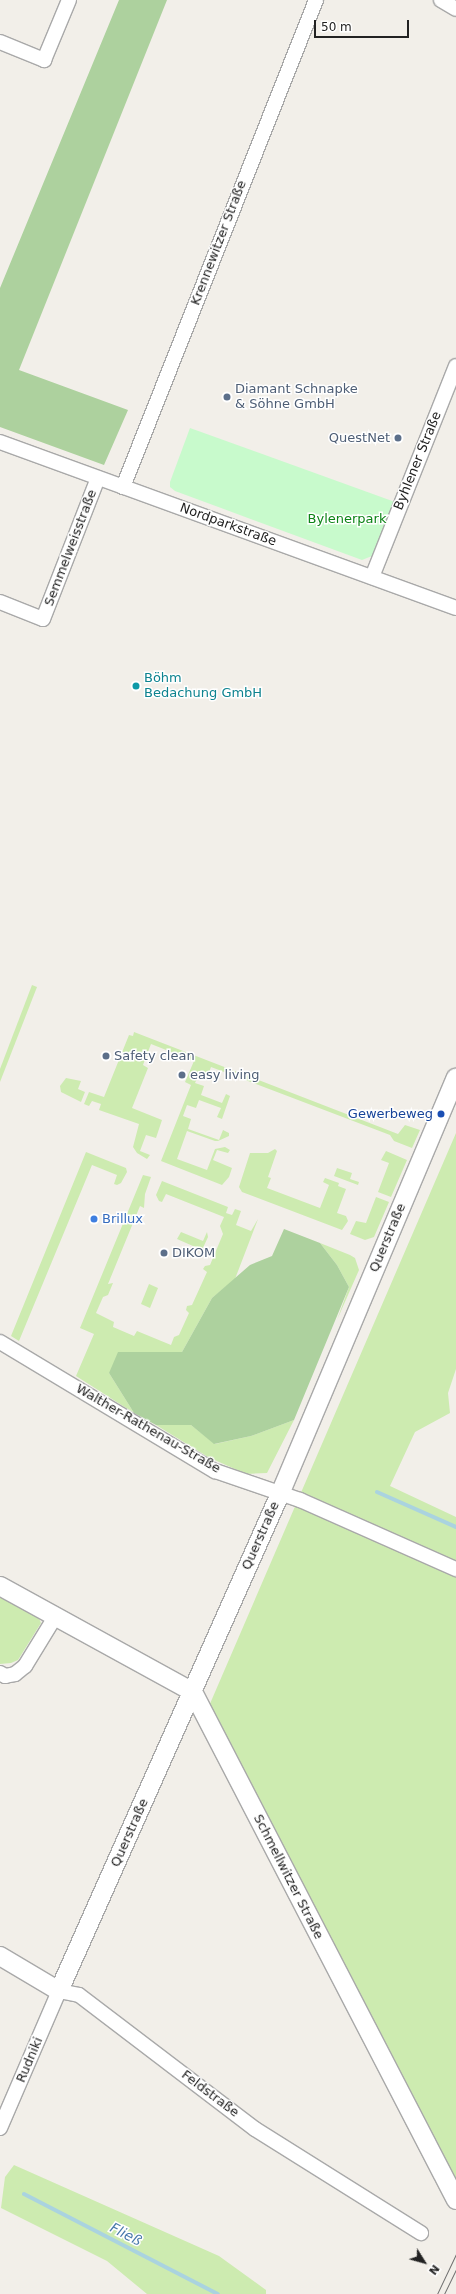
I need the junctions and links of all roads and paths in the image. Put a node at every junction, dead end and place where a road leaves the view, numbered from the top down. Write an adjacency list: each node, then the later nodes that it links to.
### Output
1 (69, 0): 5 (street)
2 (316, 0): 9 (street, Krennewitzer Straße)
3 (441, 0): 4 (street)
4 (456, 8)
5 (0, 42)
6 (456, 366): 10 (street, Byhlener Straße)
7 (0, 442): 8 (street, Nordparkstraße)
8 (98, 478): 9 (street, Nordparkstraße); 11 (street, Semmelweisstraße)
9 (123, 487): 10 (street, Nordparkstraße)
10 (372, 577): 12 (street, Nordparkstraße)
11 (0, 602)
12 (456, 608)
13 (456, 1078): 15 (street, Querstraße)
14 (0, 1342): 15 (street, Walther-Rathenau-Straße)
15 (280, 1494): 16 (street, Walther-Rathenau-Straße); 20 (street, Querstraße)
16 (456, 1569)
17 (0, 1586): 18 (street)
18 (55, 1617): 19 (street); 20 (street)
19 (0, 1673)
20 (193, 1692): 22 (street, Querstraße); 24 (street, Schmellwitzer Straße)
21 (0, 1956): 22 (street, Feldstraße)
22 (59, 1991): 23 (street, Rudniki); 25 (street, Feldstraße)
23 (0, 2128)
24 (456, 2200)
25 (421, 2234)

